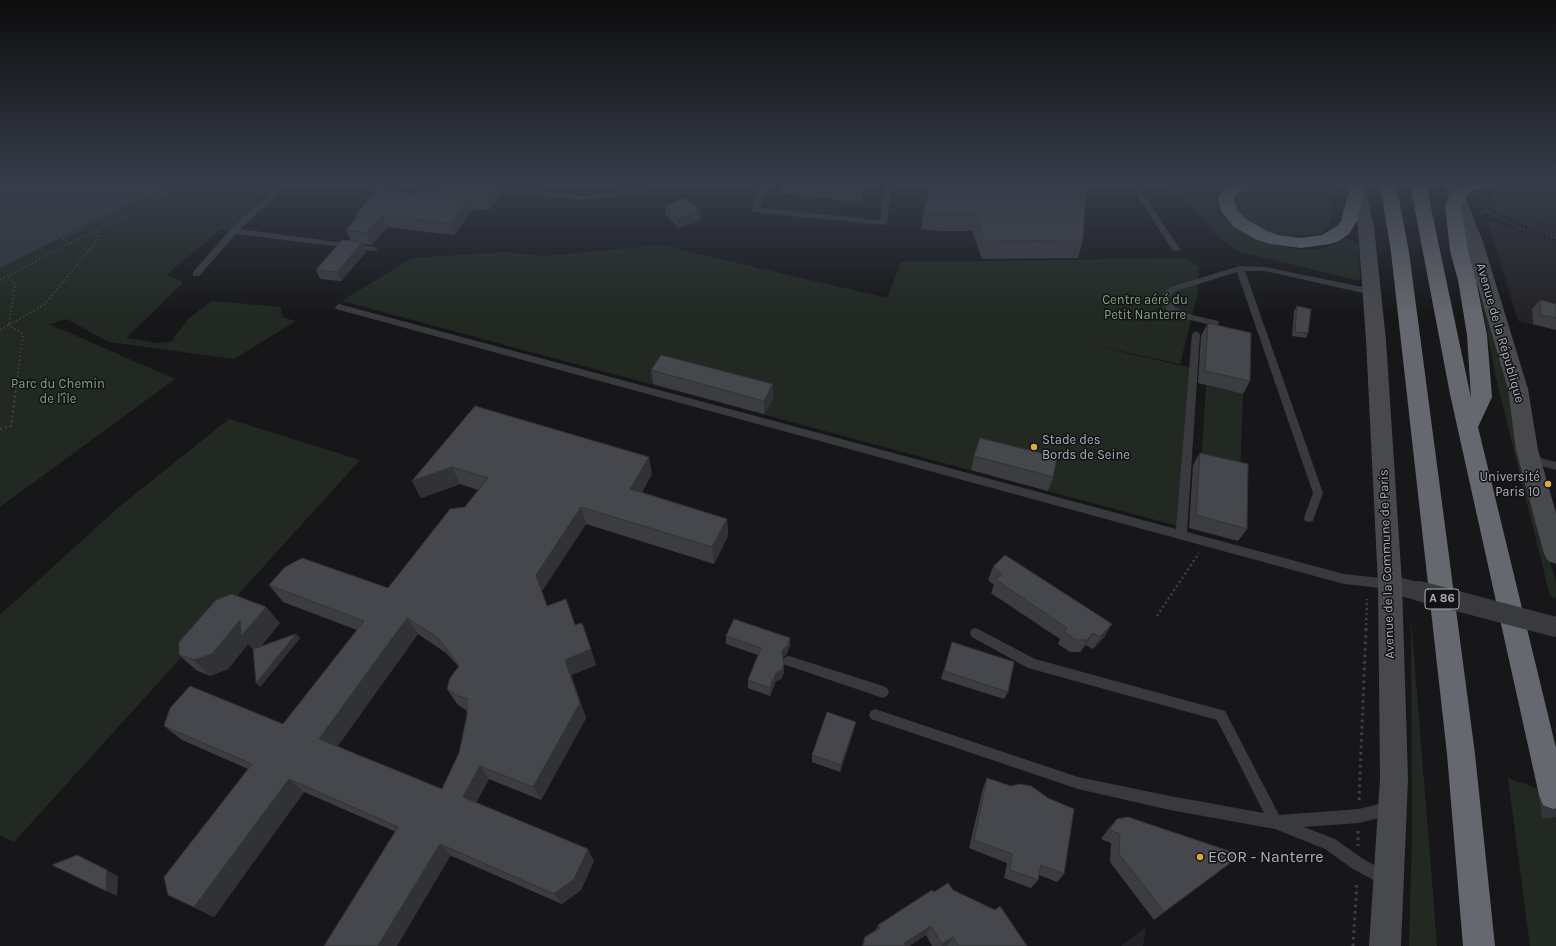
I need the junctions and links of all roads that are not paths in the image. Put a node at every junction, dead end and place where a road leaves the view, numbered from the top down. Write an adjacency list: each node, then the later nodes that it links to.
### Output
1 (237, 228): 11 (lane)
2 (1162, 228): 13 (lane)
3 (1248, 228): 4 (highway)
4 (1345, 228)
5 (1366, 228): 17 (main road, Avenue de la Commune de Paris)
6 (1384, 228): 14 (highway)
7 (1396, 228): 14 (highway, A 86)
8 (1427, 228): 21 (highway)
9 (1456, 228): 21 (highway)
10 (1468, 228): 22 (main road, Avenue de la République)
11 (234, 231): 12 (lane); 16 (lane)
12 (374, 249)
13 (1176, 249)
14 (1400, 252): 38 (highway, A 86)
15 (1240, 268): 17 (lane); 19 (lane); 24 (lane)
16 (196, 274)
17 (1372, 292): 27 (main road, Avenue de la Commune de Paris)
18 (339, 307): 25 (lane)
19 (1215, 323)
20 (1196, 334): 25 (lane)
21 (1468, 427): 33 (highway)
22 (1529, 459): 23 (lane); 26 (main road, Avenue de la République)
23 (1556, 466)
24 (1308, 518)
25 (1181, 535): 27 (lane)
26 (1556, 554)
27 (1379, 583): 28 (street, bridge); 34 (main road, Avenue de la Commune de Paris)
28 (1556, 627)
29 (976, 633): 35 (lane)
30 (789, 661): 31 (lane)
31 (883, 692)
32 (875, 716): 35 (lane)
33 (1553, 796)
34 (1393, 808): 35 (lane); 36 (main road, Avenue de la Commune de Paris)
35 (1275, 822): 36 (lane)
36 (1389, 880): 37 (main road, Avenue de la Commune de Paris)
37 (1385, 946)
38 (1479, 946)

